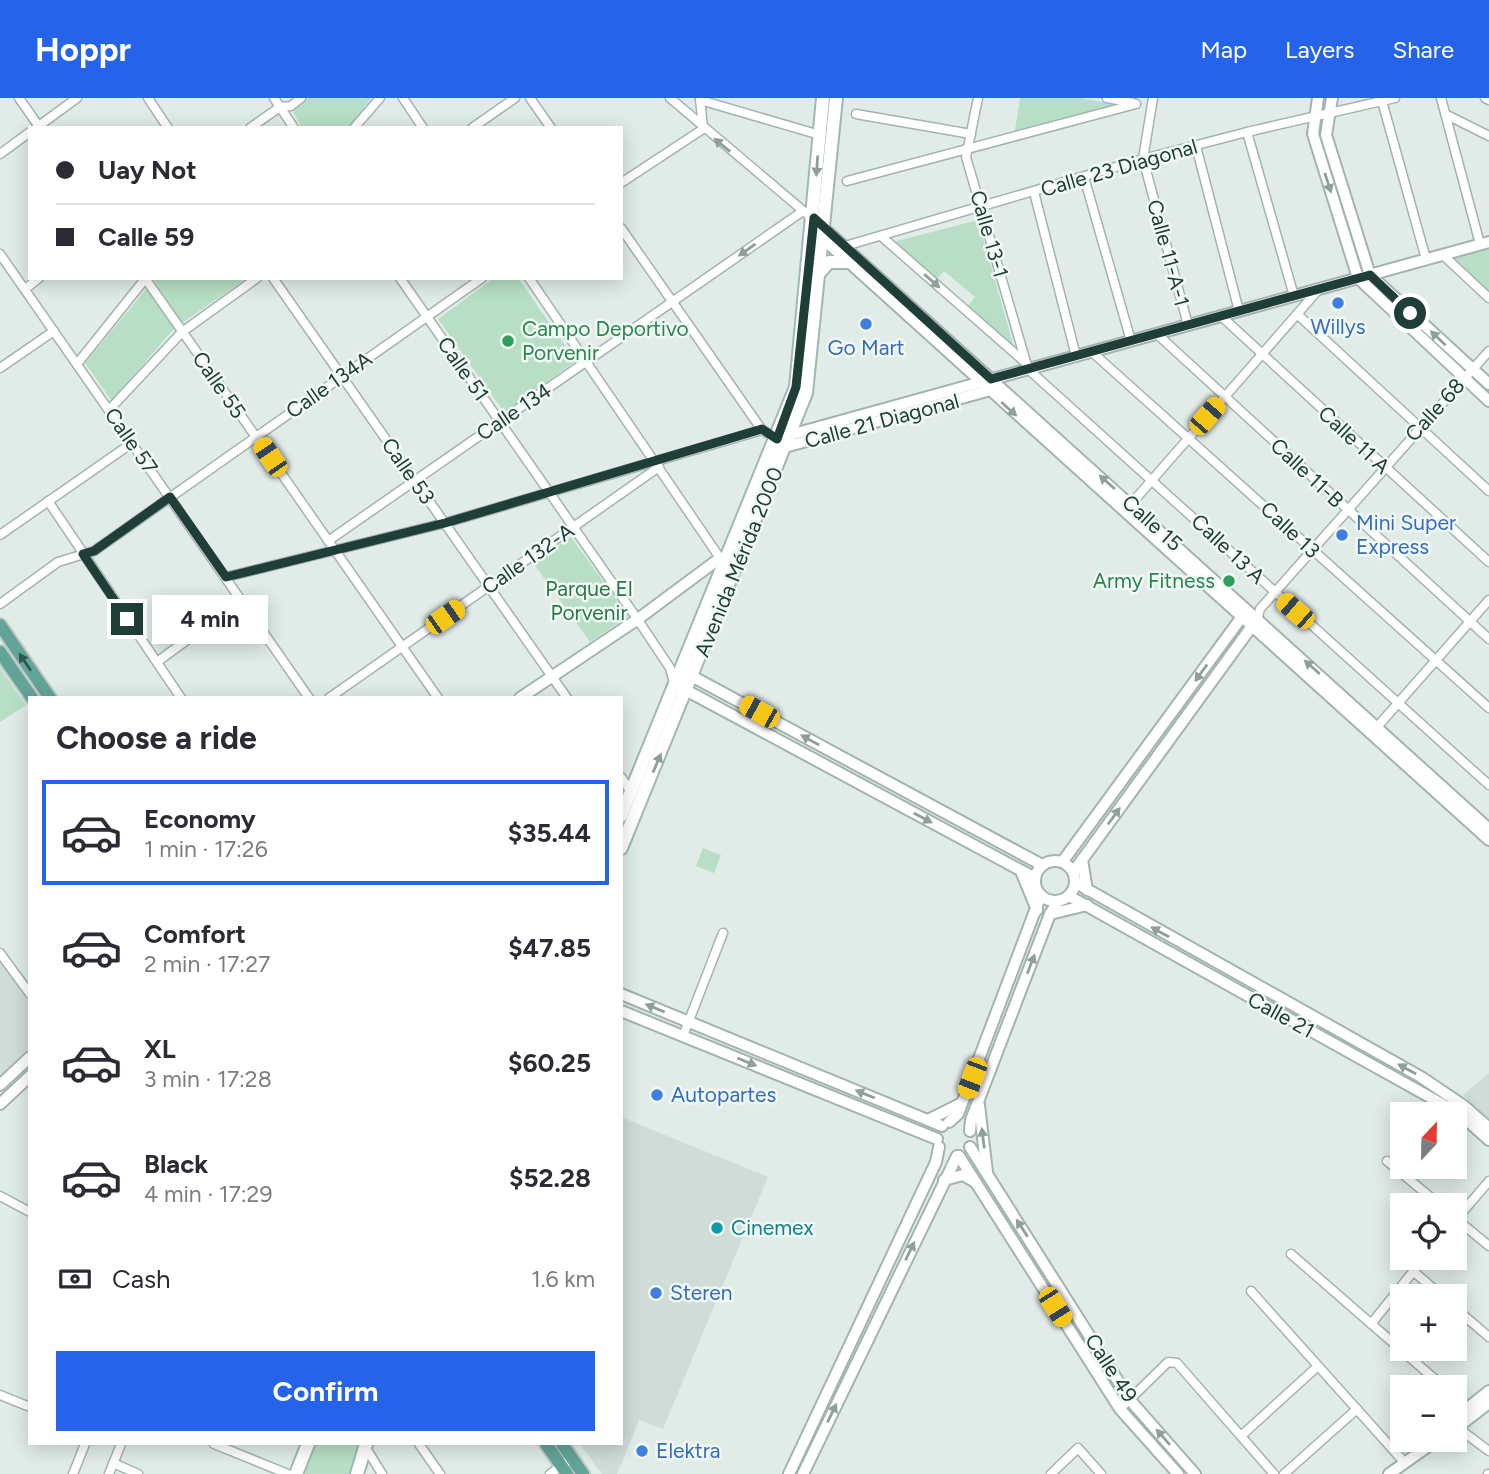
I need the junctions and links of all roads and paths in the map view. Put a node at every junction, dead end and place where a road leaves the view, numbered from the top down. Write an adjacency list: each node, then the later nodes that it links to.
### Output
1 (19, 98): 27 (street)
2 (77, 98): 28 (street)
3 (148, 98): 29 (street)
4 (274, 98): 22 (street)
5 (301, 98): 22 (street)
6 (380, 98): 32 (street)
7 (403, 98): 33 (street)
8 (515, 98): 34 (street)
9 (530, 98): 35 (street)
10 (670, 98): 36 (street)
11 (823, 98): 40 (main road, Avenida Mérida 2000)
12 (836, 98): 53 (main road, Avenida Mérida 2000)
13 (978, 98): 39 (street, Calle 13-1)
14 (1107, 98): 43 (street)
15 (1153, 98): 45 (street, Calle 11-A-1)
16 (1318, 98): 26 (street)
17 (1332, 98): 24 (street)
18 (1395, 98): 21 (street, Calle 23 Diagonal)
19 (1441, 98): 25 (street)
20 (700, 99): 36 (street); 40 (street)
21 (1382, 102): 24 (street, Calle 23 Diagonal); 59 (street)
22 (280, 107): 30 (street); 31 (street)
23 (856, 114): 39 (street)
24 (1329, 114): 26 (street, Calle 23 Diagonal); 62 (street)
25 (1447, 115): 41 (street); 55 (street)
26 (1315, 117): 37 (street, Calle 23 Diagonal); 62 (street, one-way to 62)
27 (37, 126)
28 (39, 126)
29 (167, 126)
30 (253, 126)
31 (293, 126)
32 (356, 126)
33 (422, 126)
34 (475, 126)
35 (550, 126)
36 (703, 129): 48 (street); 51 (street, one-way to 36)
37 (1247, 132): 42 (street, Calle 23 Diagonal); 73 (street)
38 (28, 133): 44 (street)
39 (971, 134): 43 (street, Calle 13-1)
40 (820, 135): 51 (main road, Avenida Mérida 2000, one-way to 51)
41 (1489, 136)
42 (1196, 146): 45 (street, Calle 23 Diagonal); 76 (street)
43 (968, 150): 47 (street); 50 (street, Calle 13-1)
44 (0, 154)
45 (1143, 159): 46 (street, Calle 23 Diagonal); 80 (street, Calle 11-A-1)
46 (1084, 177): 49 (street, Calle 23 Diagonal); 84 (street)
47 (847, 181)
48 (623, 182)
49 (1034, 192): 50 (street, Calle 23 Diagonal); 88 (street)
50 (981, 207): 54 (street, Calle 23 Diagonal); 91 (street, Calle 13-1)
51 (808, 215): 53 (main road, Avenida Mérida 2000); 75 (street, Calle 134, one-way to 75)
52 (623, 231): 75 (street)
53 (820, 235): 56 (street, Calle 15); 60 (street, Calle 15); 61 (main road, Avenida Mérida 2000); 106 (main road, Avenida Mérida 2000)
54 (881, 236): 56 (street, Calle 23 Diagonal); 91 (street, Calle 13 A, one-way to 91)
55 (1485, 243): 58 (street, Calle 21 Diagonal)
56 (845, 246): 96 (street, Calle 15)
57 (0, 254): 71 (street, Calle 57)
58 (1443, 254): 59 (street, Calle 21 Diagonal); 74 (street)
59 (1426, 259): 62 (street, Calle 21 Diagonal)
60 (848, 262): 61 (main road); 96 (street, Calle 15)
61 (820, 272): 106 (main road, Avenida Mérida 2000)
62 (1364, 276): 72 (street, Calle 21 Diagonal); 93 (street, one-way to 62); 95 (street)
63 (36, 280): 71 (street)
64 (144, 280): 90 (street)
65 (146, 280): 82 (street, Calle 55)
66 (254, 280): 82 (street)
67 (273, 280): 94 (street, Calle 53)
68 (401, 280): 79 (street, Calle 51)
69 (479, 280): 79 (street, Calle 134A)
70 (530, 280): 89 (street)
71 (24, 289): 81 (street, Calle 57)
72 (1319, 289): 73 (street, Calle 21 Diagonal); 77 (street)
73 (1293, 296): 76 (street, Calle 21 Diagonal)
74 (1489, 298)
75 (672, 301): 89 (street, Calle 134); 103 (street)
76 (1239, 311): 78 (street, Calle 21 Diagonal)
77 (1297, 314): 87 (street); 102 (street)
78 (1221, 316): 80 (street, Calle 21 Diagonal); 87 (street, Calle 11 A)
79 (426, 317): 94 (street, Calle 134A); 101 (street, Calle 51)
80 (1188, 325): 83 (street, Calle 21 Diagonal)
81 (54, 331): 90 (street, Calle 57); 92 (street)
82 (182, 332): 100 (street); 104 (street, Calle 55)
83 (1157, 334): 84 (street, Calle 21 Diagonal); 98 (street, Calle 11-B)
84 (1131, 341): 86 (street, Calle 21 Diagonal)
85 (1489, 351): 93 (street, Calle 68)
86 (1092, 352): 88 (street, Calle 21 Diagonal); 105 (street, Calle 13)
87 (1262, 354): 98 (street); 109 (street, Calle 11 A)
88 (1076, 356): 91 (street, Calle 21 Diagonal)
89 (587, 363): 101 (street, Calle 134); 108 (street)
90 (77, 364): 100 (street, Calle 57)
91 (1027, 366): 96 (street, Calle 21 Diagonal); 110 (street, Calle 13 A)
92 (0, 368)
93 (1472, 369): 95 (street, Calle 68); 97 (street)
94 (341, 377): 104 (street, Calle 134A); 111 (street, Calle 53)
95 (1463, 378): 99 (street); 102 (street, Calle 68)
96 (990, 384): 106 (street, Calle 21 Diagonal); 116 (street, Calle 15, one-way to 96); 133 (street, Calle 15, one-way to 133)
97 (1489, 384)
98 (1225, 396): 105 (street); 117 (street, Calle 11-B)
99 (1489, 401)
100 (109, 410): 107 (street, Calle 57)
101 (500, 422): 111 (street, Calle 134); 113 (street, Calle 51)
102 (1419, 428): 109 (street, Calle 68); 112 (street)
103 (762, 429): 106 (street); 108 (street)
104 (256, 436): 114 (street, Calle 134A); 121 (street, Calle 55)
105 (1189, 437): 110 (street); 122 (street, Calle 13)
106 (784, 440): 125 (main road, Avenida Mérida 2000)
107 (132, 443): 114 (street, Calle 57); 115 (street)
108 (657, 464): 113 (street); 119 (street, Calle 132-A); 125 (street)
109 (1384, 468): 117 (street, Calle 68); 126 (street, Calle 11 A)
110 (1152, 478): 116 (street); 129 (street, Calle 13 A)
111 (414, 480): 118 (street, Calle 53); 121 (street, Calle 134)
112 (1489, 491)
113 (550, 494): 118 (street); 119 (street, Calle 51)
114 (170, 497): 124 (street, Calle 134A); 127 (street, Calle 57)
115 (48, 501): 120 (street); 124 (street)
116 (1131, 504): 133 (street, Calle 15)
117 (1346, 511): 122 (street, Calle 68); 135 (street, Calle 11-B)
118 (445, 523): 123 (street); 128 (street, Calle 53)
119 (574, 527): 128 (street, Calle 132-A); 134 (street, Calle 51)
120 (0, 535)
121 (328, 541): 123 (street, Calle 55)
122 (1311, 550): 129 (street, Calle 68); 140 (street, Calle 13)
123 (336, 552): 127 (street); 138 (street, Calle 55)
124 (83, 554): 132 (street, Calle 134A); 141 (street)
125 (727, 561): 134 (street); 142 (main road, Avenida Mérida 2000); 144 (main road, Avenida Mérida 2000)
126 (1489, 562)
127 (226, 577): 130 (street, Calle 57)
128 (489, 587): 138 (street, Calle 132-A); 143 (street, Calle 53)
129 (1275, 593): 133 (street, Calle 68); 155 (street, Calle 13 A)
130 (242, 600): 141 (street); 150 (street, Calle 57)
131 (1489, 600): 135 (street)
132 (0, 604)
133 (1252, 617): 157 (street, Calle 15, one-way to 133); 158 (street, one-way to 158); 159 (street); 168 (street, Calle 15)
134 (638, 619): 142 (street, Calle 51); 143 (street)
135 (1470, 622): 137 (street, Calle 11-B); 140 (street)
136 (0, 625): 148 (main road, one-way to 136)
137 (1489, 639)
138 (402, 647): 151 (street, Calle 132-A); 152 (street, Calle 55)
139 (0, 652): 147 (main road)
140 (1436, 660): 155 (street); 156 (street, Calle 13)
141 (157, 662): 149 (street)
142 (676, 669): 144 (street); 145 (main road, Avenida Mérida 2000)
143 (551, 676): 153 (street); 154 (street, Calle 53)
144 (693, 676): 146 (main road, Avenida Mérida 2000); 160 (street, one-way to 144)
145 (675, 684): 146 (street); 164 (main road, Avenida Mérida 2000)
146 (687, 691): 162 (street); 164 (main road, Avenida Mérida 2000, one-way to 146)
147 (31, 696)
148 (49, 696)
149 (180, 696)
150 (308, 696)
151 (332, 696)
152 (437, 696)
153 (523, 696)
154 (566, 696)
155 (1398, 702): 157 (street); 163 (street, Calle 13 A)
156 (1489, 708)
157 (1377, 727): 166 (street, Calle 15)
158 (1153, 738): 159 (street); 169 (street)
159 (1164, 748): 170 (street, one-way to 159)
160 (870, 773): 162 (street); 172 (street)
161 (623, 780): 164 (street)
162 (863, 785): 173 (street, one-way to 173)
163 (1489, 785)
164 (632, 796): 165 (main road, Avenida Mérida 2000); 167 (main road, Avenida Mérida 2000)
165 (623, 812)
166 (1489, 829)
167 (623, 839)
168 (1489, 840)
169 (1072, 850): 171 (street); 172 (street)
170 (1082, 860): 174 (street); 176 (street)
171 (1063, 861): 172 (street); 174 (street)
172 (1037, 862): 175 (street)
173 (1021, 871): 175 (street); 180 (street)
174 (1075, 877): 176 (street, Calle 21); 178 (street)
175 (1035, 878): 177 (street)
176 (1087, 890): 184 (street, Calle 21, one-way to 176)
177 (1041, 895): 178 (street); 180 (street)
178 (1064, 898): 179 (street, Calle 21); 181 (street)
179 (1087, 905): 181 (street); 185 (street, Calle 21)
180 (1037, 911): 188 (street)
181 (1050, 914): 190 (street, one-way to 181)
182 (723, 933): 191 (street)
183 (0, 953): 186 (street)
184 (1220, 965): 185 (street); 192 (street, Calle 21)
185 (1212, 977): 194 (street, Calle 21)
186 (28, 991)
187 (623, 995): 191 (street, one-way to 187)
188 (999, 1009): 190 (street); 199 (street)
189 (623, 1012): 193 (street)
190 (1012, 1014): 198 (street)
191 (689, 1022): 193 (street); 201 (street, one-way to 191)
192 (1342, 1033): 194 (street); 203 (street, Calle 21, one-way to 192)
193 (683, 1036): 205 (street, one-way to 205)
194 (1336, 1045): 206 (street, Calle 21)
195 (28, 1059): 197 (street)
196 (28, 1078): 200 (street)
197 (0, 1085)
198 (978, 1101): 204 (street); 212 (street, one-way to 198)
199 (963, 1102): 201 (street); 202 (street)
200 (0, 1104)
201 (928, 1120): 202 (street)
202 (946, 1124): 204 (street); 207 (street)
203 (1489, 1128)
204 (970, 1131): 208 (street)
205 (926, 1134): 207 (street); 211 (street)
206 (1489, 1140)
207 (938, 1143): 209 (street); 211 (street)
208 (970, 1147): 209 (street); 212 (street, Calle 49)
209 (958, 1156): 213 (street); 215 (street, Calle 49)
210 (1387, 1161): 216 (street)
211 (936, 1162): 228 (street)
212 (988, 1175): 224 (street, Calle 49, one-way to 212)
213 (944, 1180): 215 (street); 229 (street, one-way to 213)
214 (1489, 1181): 218 (street)
215 (977, 1183): 226 (street, Calle 49)
216 (1425, 1193)
217 (0, 1196): 219 (street)
218 (1467, 1206)
219 (28, 1211)
220 (1467, 1229): 221 (street)
221 (1489, 1246)
222 (1291, 1254): 231 (street)
223 (1413, 1271): 225 (street); 231 (street)
224 (1056, 1281): 226 (street); 237 (street, Calle 49)
225 (1428, 1284)
226 (1043, 1287): 241 (street, Calle 49)
227 (1251, 1291): 233 (street)
228 (868, 1307): 229 (street); 269 (street)
229 (880, 1312): 270 (street, one-way to 229)
230 (1467, 1318): 232 (street)
231 (1371, 1324): 234 (street)
232 (1489, 1337)
233 (1318, 1366): 242 (street); 245 (street)
234 (1430, 1375)
235 (1489, 1391): 240 (street)
236 (0, 1395): 239 (street)
237 (1130, 1400): 241 (street); 245 (street); 274 (street, Calle 49, one-way to 237)
238 (1489, 1403): 243 (street)
239 (28, 1406)
240 (1468, 1408)
241 (1120, 1409): 273 (street, Calle 49)
242 (1357, 1409): 256 (street); 276 (street)
243 (1467, 1418)
244 (1467, 1435): 254 (street)
245 (1241, 1436): 275 (street)
246 (85, 1445): 259 (street)
247 (121, 1445): 257 (street)
248 (216, 1445): 262 (street)
249 (308, 1445): 263 (main road)
250 (420, 1445): 266 (street)
251 (547, 1445): 258 (main road)
252 (562, 1445): 258 (main road)
253 (366, 1446): 264 (main road); 265 (street)
254 (1489, 1451)
255 (1420, 1452): 256 (street)
256 (1405, 1463): 277 (street)
257 (113, 1464): 260 (street); 261 (street)
258 (567, 1466): 267 (street); 268 (main road)
259 (73, 1474)
260 (109, 1474)
261 (138, 1474)
262 (288, 1474)
263 (296, 1474)
264 (357, 1474)
265 (382, 1474)
266 (440, 1474)
267 (550, 1474)
268 (583, 1474)
269 (789, 1474)
270 (803, 1474)
271 (1051, 1474): 272 (street)
272 (1101, 1474)
273 (1178, 1474)
274 (1195, 1474)
275 (1274, 1474)
276 (1284, 1474)
277 (1389, 1474)

